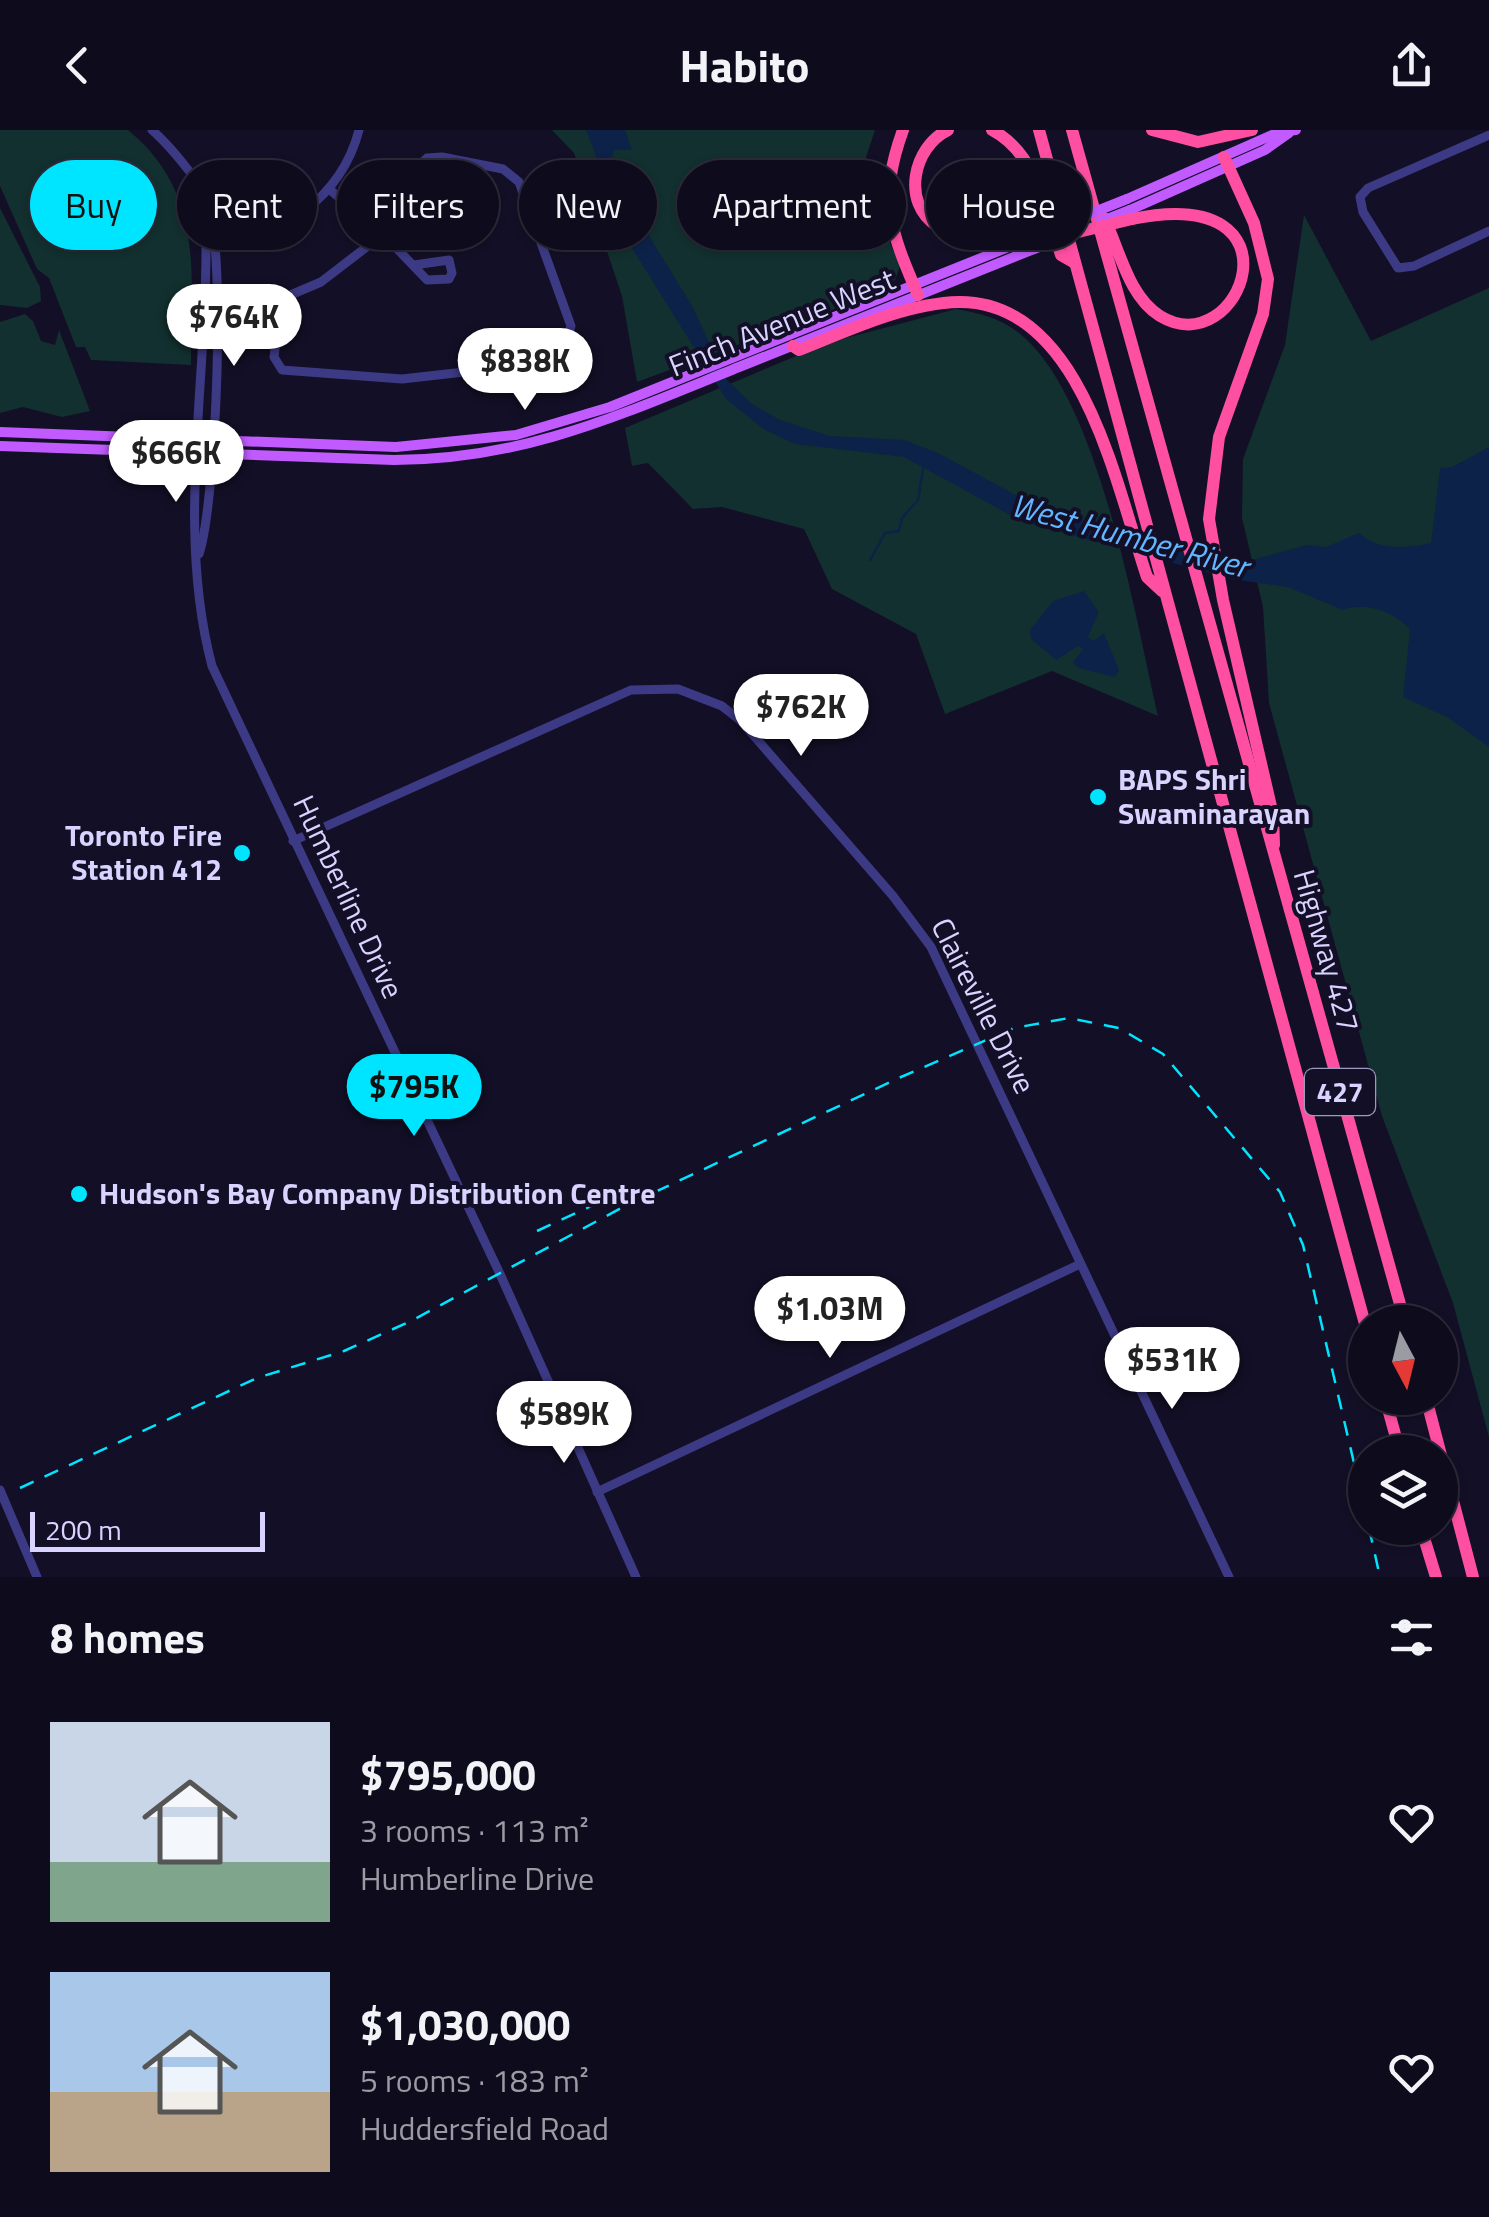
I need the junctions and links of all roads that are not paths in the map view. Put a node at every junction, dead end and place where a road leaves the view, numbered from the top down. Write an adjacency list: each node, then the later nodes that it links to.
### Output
1 (152, 130): 13 (street, Humberline Drive)
2 (359, 130): 15 (street)
3 (903, 130): 32 (highway)
4 (948, 130): 21 (highway)
5 (992, 130): 30 (highway)
6 (1039, 130): 30 (highway, Highway 427 / 427)
7 (1072, 130): 12 (highway, Highway 427 / 427)
8 (1152, 130): 11 (highway)
9 (1292, 132): 11 (main road)
10 (1489, 134): 24 (street)
11 (1259, 140): 14 (main road)
12 (1081, 160)
13 (177, 162)
14 (1226, 162): 20 (main road); 45 (highway)
15 (329, 188): 17 (street); 19 (street)
16 (1091, 191): 20 (highway)
17 (337, 195)
18 (1091, 195): 45 (highway, Highway 427 / 427)
19 (317, 198)
20 (1130, 209): 22 (main road, bridge); 23 (highway, bridge)
21 (926, 216)
22 (1091, 216)
23 (1091, 225)
24 (1489, 231)
25 (382, 233): 25 (street)
26 (212, 250): 37 (street, Humberline Drive)
27 (212, 250): 38 (street, Humberline Drive)
28 (400, 250): 31 (street)
29 (1004, 250): 32 (main road, Finch Avenue West)
30 (1075, 263): 43 (highway, Highway 427 / 427)
31 (414, 264)
32 (916, 290): 33 (main road, Finch Avenue West); 34 (main road, Finch Avenue West)
33 (793, 346): 34 (main road, Finch Avenue West); 43 (highway)
34 (749, 357): 35 (main road, Finch Avenue West)
35 (686, 382): 38 (main road, Finch Avenue West); 41 (main road, Finch Avenue West)
36 (0, 432): 37 (main road, Finch Avenue West)
37 (199, 440): 38 (main road, Finch Avenue West); 40 (street, Humberline Drive)
38 (214, 440): 41 (street, Humberline Drive)
39 (0, 446): 40 (main road, Finch Avenue West)
40 (198, 453): 41 (main road, Finch Avenue West); 42 (street, Humberline Drive)
41 (213, 454): 42 (street, Humberline Drive)
42 (198, 556): 44 (street, Humberline Drive)
43 (1164, 594): 47 (highway, Highway 427 / 427)
44 (293, 841): 46 (street, Claireville Drive); 51 (street, Humberline Drive)
45 (1275, 862): 48 (highway, Highway 427 / 427)
46 (1078, 1265): 51 (street); 55 (street, Claireville Drive)
47 (1360, 1305)
48 (1400, 1305)
49 (1430, 1415): 57 (highway)
50 (0, 1490): 53 (street)
51 (597, 1492): 54 (street, Humberline Drive)
52 (1426, 1545): 56 (highway)
53 (38, 1577)
54 (636, 1577)
55 (1229, 1577)
56 (1436, 1577)
57 (1473, 1577)

